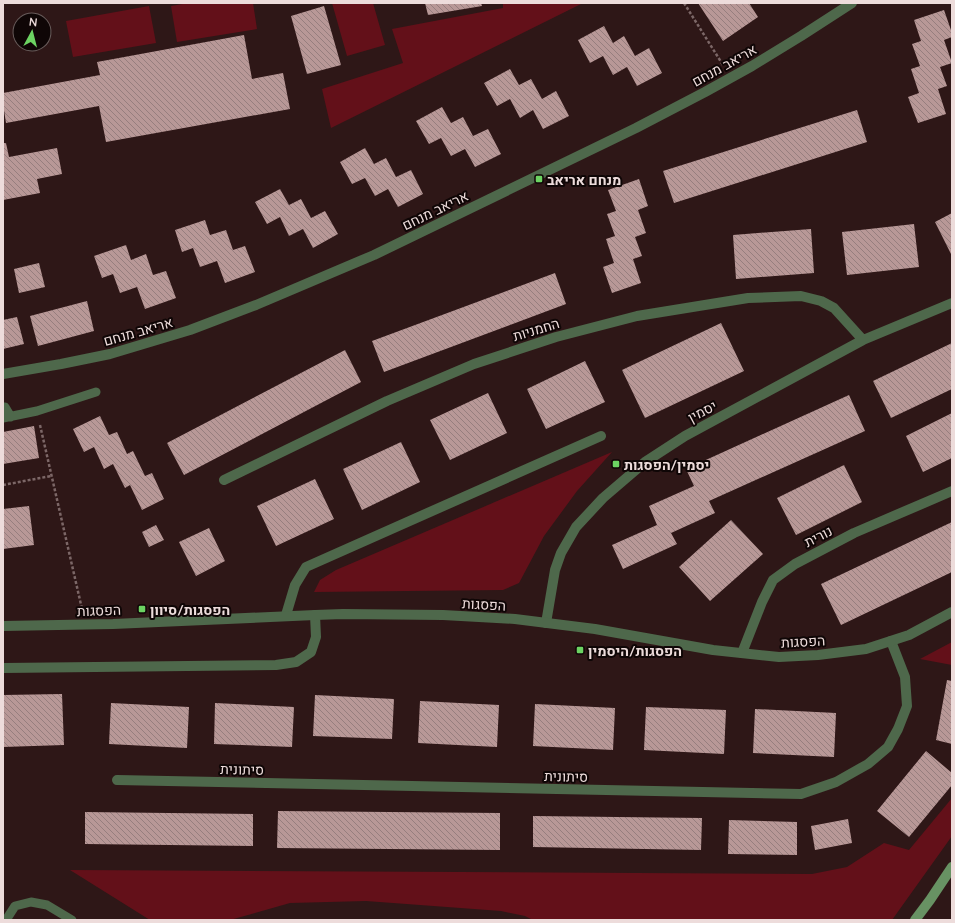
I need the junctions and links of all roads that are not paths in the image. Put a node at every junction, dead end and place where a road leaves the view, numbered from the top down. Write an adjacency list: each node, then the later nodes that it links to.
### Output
1 (852, 3): 4 (street, אריאב מנחם)
2 (952, 302): 3 (street, יסמין)
3 (863, 340): 9 (street, החמניות); 14 (street, יסמין)
4 (3, 374)
5 (96, 392): 7 (lane)
6 (3, 407): 7 (lane)
7 (7, 417)
8 (601, 436): 12 (street)
9 (224, 480)
10 (952, 491): 17 (street, נורית)
11 (952, 612): 16 (street, הפסגות)
12 (286, 615): 13 (street, הפסגות); 15 (street, הפסגות)
13 (315, 615): 14 (street, הפסגות); 18 (street)
14 (546, 623): 17 (street, הפסגות)
15 (3, 626)
16 (891, 641): 17 (street, הפסגות); 19 (street, סיתונית)
17 (742, 653)
18 (3, 668)
19 (117, 780)
20 (952, 867): 23 (main road)
21 (6, 920): 22 (lane)
22 (72, 920)
23 (915, 920)

